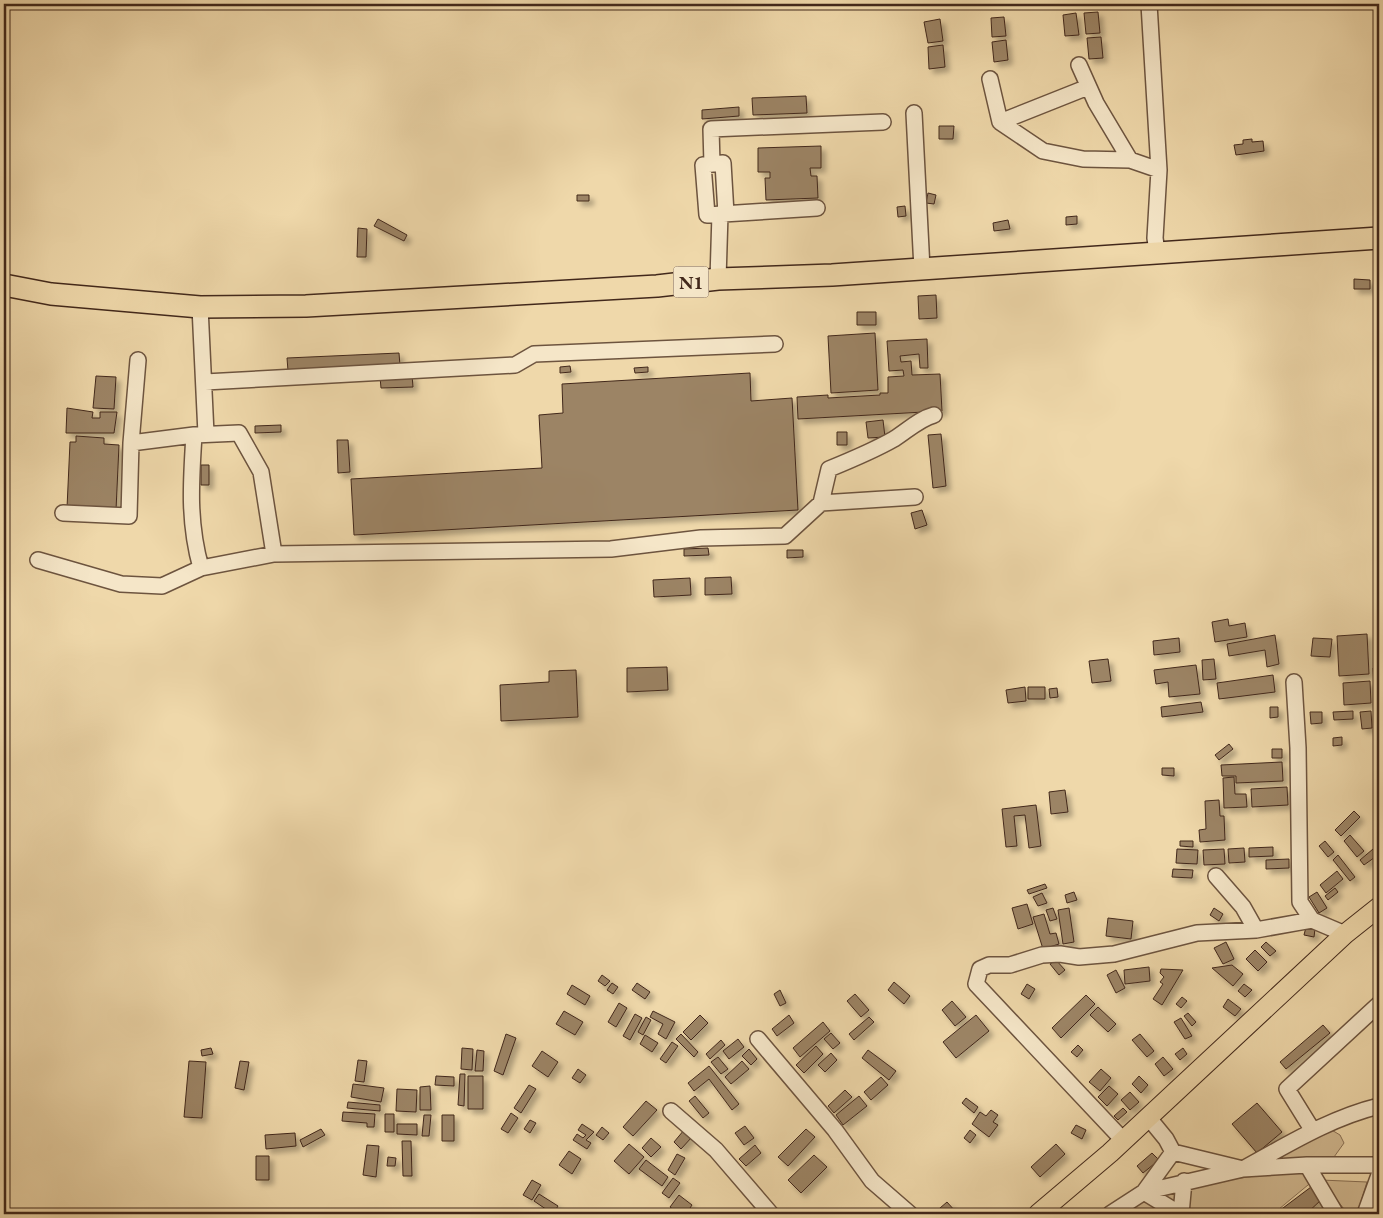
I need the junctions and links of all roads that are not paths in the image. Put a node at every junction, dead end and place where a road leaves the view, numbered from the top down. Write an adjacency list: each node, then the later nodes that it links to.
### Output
1 (1149, 4): 9 (street)
2 (1079, 65): 4 (street)
3 (990, 78): 7 (street)
4 (1088, 87): 7 (street); 8 (street)
5 (914, 113): 14 (street)
6 (883, 122): 11 (street)
7 (1000, 122): 8 (street)
8 (1130, 160): 9 (street)
9 (1159, 170): 13 (street)
10 (817, 208): 11 (street)
11 (723, 214): 15 (street)
12 (1379, 238): 13 (highway, N1)
13 (1157, 252): 14 (highway, N1)
14 (922, 269): 15 (highway, N1)
15 (718, 279): 17 (highway, N1)
16 (4, 285): 17 (highway, N1)
17 (200, 308): 20 (street)
18 (775, 344): 20 (street)
19 (138, 360): 23 (street)
20 (205, 382): 22 (street)
21 (934, 415): 25 (street)
22 (200, 435): 23 (street); 27 (street); 29 (street)
23 (131, 443): 26 (street)
24 (914, 497): 25 (street)
25 (821, 503): 27 (street)
26 (63, 513)
27 (274, 554): 29 (street)
28 (38, 560): 29 (street)
29 (200, 568)
30 (1294, 682): 33 (street)
31 (1216, 876): 34 (street)
32 (1379, 907): 35 (main road)
33 (1312, 920): 34 (street); 35 (street)
34 (1256, 930): 42 (street)
35 (1345, 934): 40 (main road)
36 (1379, 1004): 41 (street)
37 (758, 1039): 51 (street)
38 (1379, 1106): 41 (street)
39 (671, 1111): 50 (street)
40 (1148, 1117): 42 (main road); 43 (street)
41 (1313, 1131): 46 (street)
42 (1123, 1140): 52 (main road)
43 (1173, 1152): 46 (street); 49 (street)
44 (1307, 1165): 45 (street); 46 (street); 55 (street)
45 (1379, 1165)
46 (1243, 1170): 48 (street)
47 (1379, 1176): 56 (street)
48 (1184, 1181): 49 (street); 54 (street)
49 (1144, 1192): 53 (street); 54 (street)
50 (771, 1214)
51 (910, 1214)
52 (1038, 1214)
53 (1110, 1214)
54 (1181, 1214)
55 (1336, 1214)
56 (1365, 1214)

